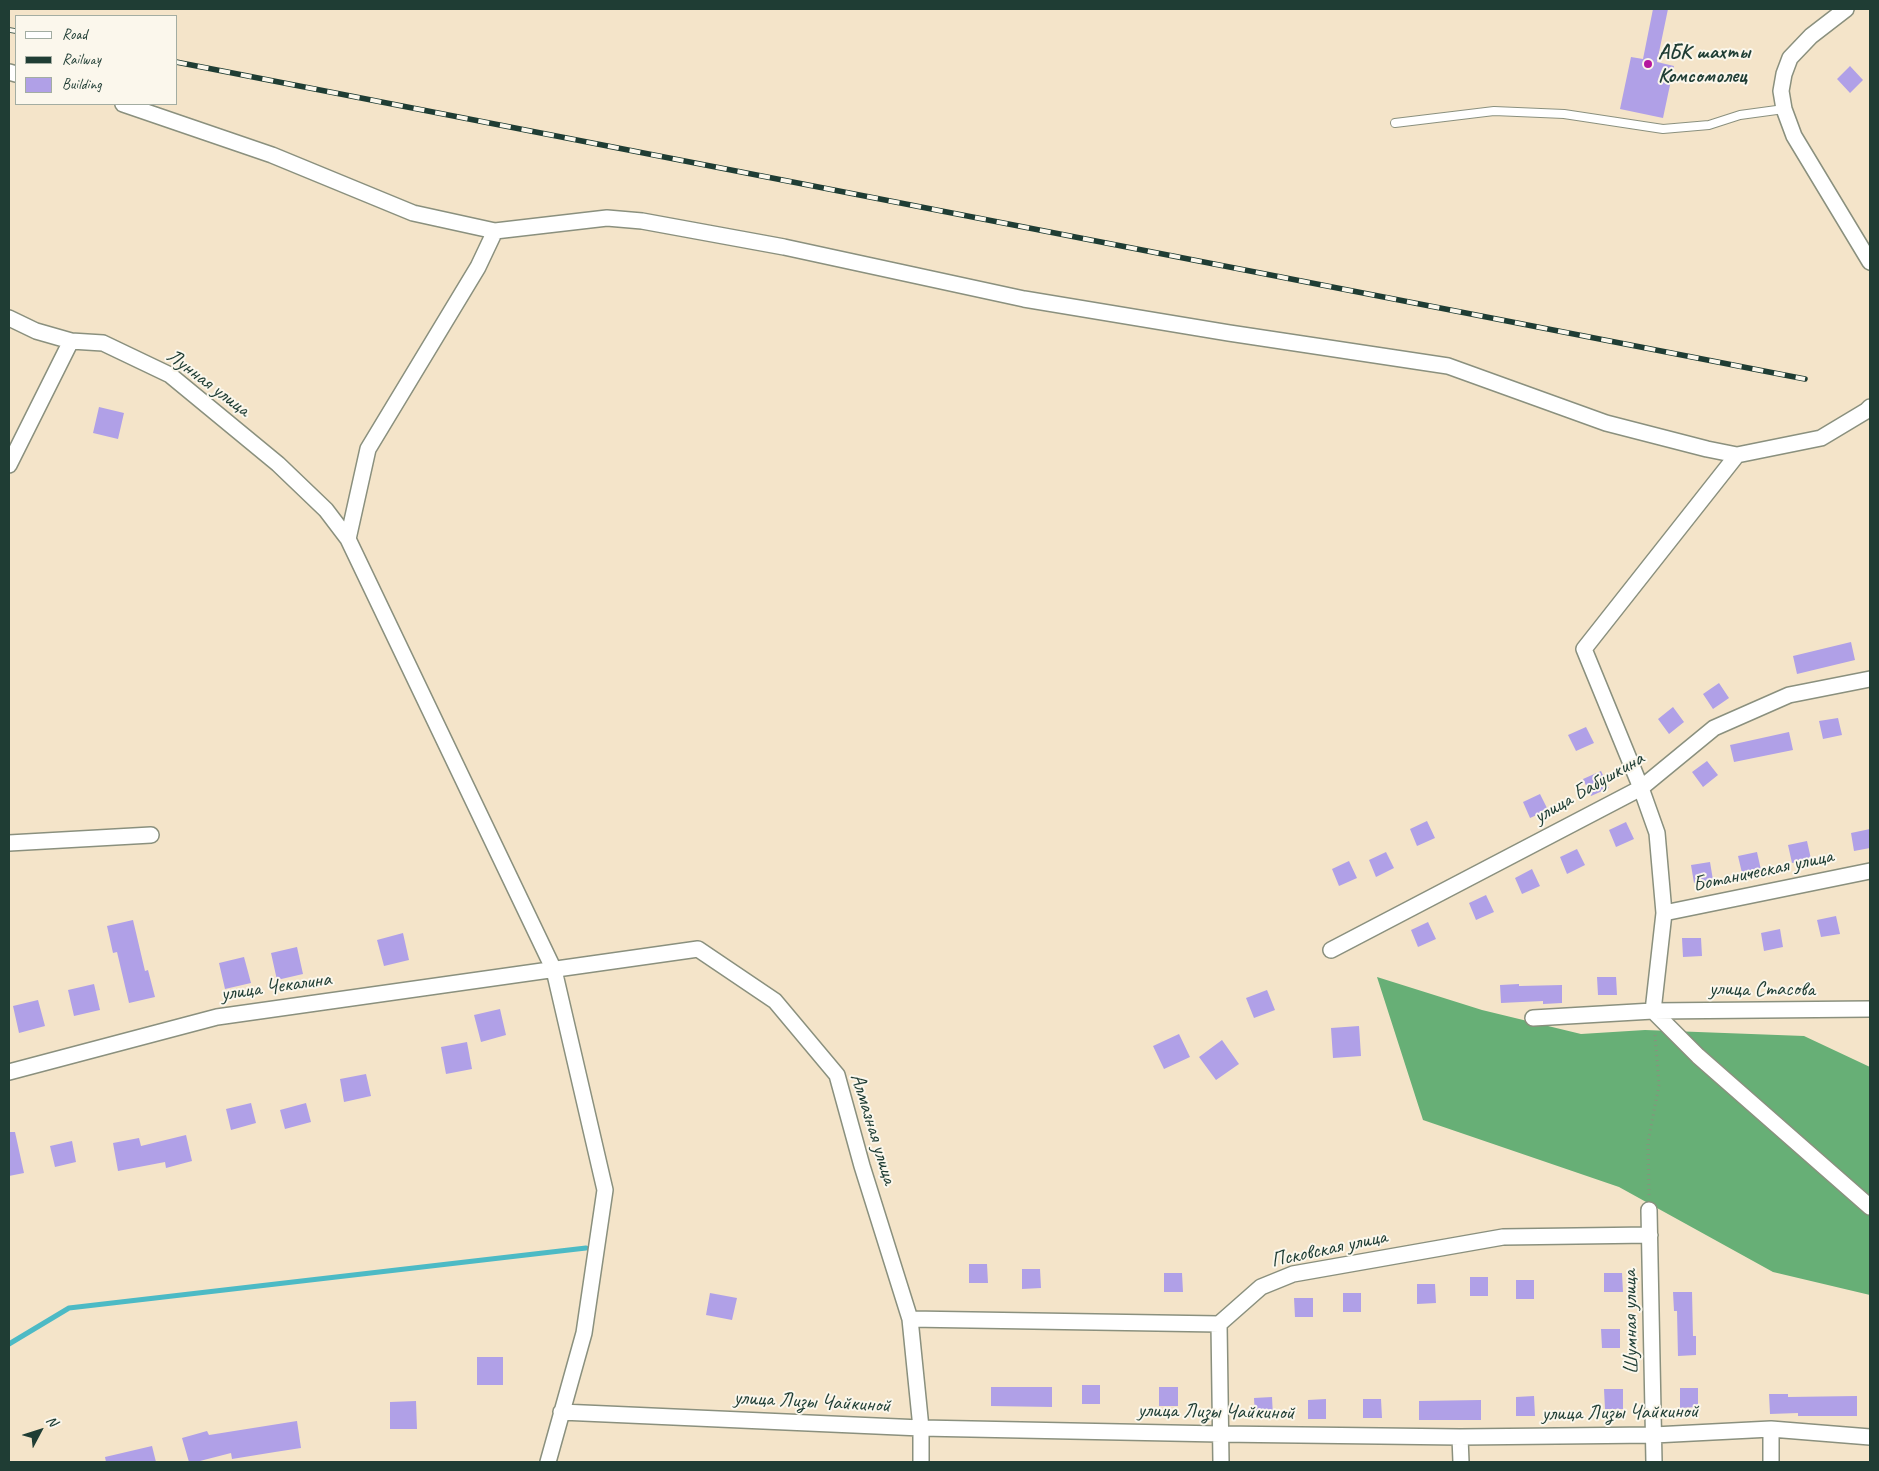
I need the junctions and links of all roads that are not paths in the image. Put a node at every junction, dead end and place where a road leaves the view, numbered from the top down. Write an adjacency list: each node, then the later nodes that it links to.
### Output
1 (1846, 9): 3 (street)
2 (126, 105): 5 (street)
3 (1784, 109): 4 (lane); 6 (street)
4 (1395, 123)
5 (495, 231): 10 (street); 12 (street)
6 (1870, 262)
7 (9, 318): 8 (street, Лунная улица)
8 (71, 341): 11 (street); 12 (street, Лунная улица)
9 (1870, 407): 10 (street)
10 (1737, 455): 14 (street)
11 (9, 465)
12 (348, 539): 20 (street, Лунная улица)
13 (1870, 679): 14 (street, улица Бабушкина)
14 (1641, 788): 18 (street); 19 (street, улица Бабушкина)
15 (151, 835): 16 (street)
16 (9, 843)
17 (1870, 871): 18 (street, Ботаническая улица)
18 (1664, 913): 22 (street)
19 (1331, 950)
20 (554, 970): 24 (street, улица Чекалина); 28 (street, Алмазная улица); 30 (street, Лунная улица)
21 (1870, 1009): 22 (street, улица Стасова)
22 (1653, 1011): 23 (street, улица Стасова); 25 (street)
23 (1533, 1018)
24 (9, 1072)
25 (1870, 1207)
26 (1649, 1210): 27 (street, Шумная улица)
27 (1650, 1235): 29 (street, Псковская улица); 34 (street, Шумная улица)
28 (910, 1319): 29 (street); 31 (street, Алмазная улица)
29 (1219, 1324): 33 (street)
30 (561, 1412): 31 (street, улица Лизы Чайкиной); 37 (street, Лунная улица)
31 (921, 1428): 33 (street, улица Лизы Чайкиной); 38 (street, Алмазная улица)
32 (1771, 1429): 34 (street, улица Лизы Чайкиной); 36 (street, улица Лизы Чайкиной); 42 (street)
33 (1220, 1434): 35 (street, улица Лизы Чайкиной); 39 (street)
34 (1654, 1434): 35 (street, улица Лизы Чайкиной); 41 (street, Шумная улица)
35 (1460, 1437): 40 (street)
36 (1870, 1437)
37 (548, 1462)
38 (921, 1462)
39 (1221, 1462)
40 (1461, 1462)
41 (1654, 1462)
42 (1771, 1462)

